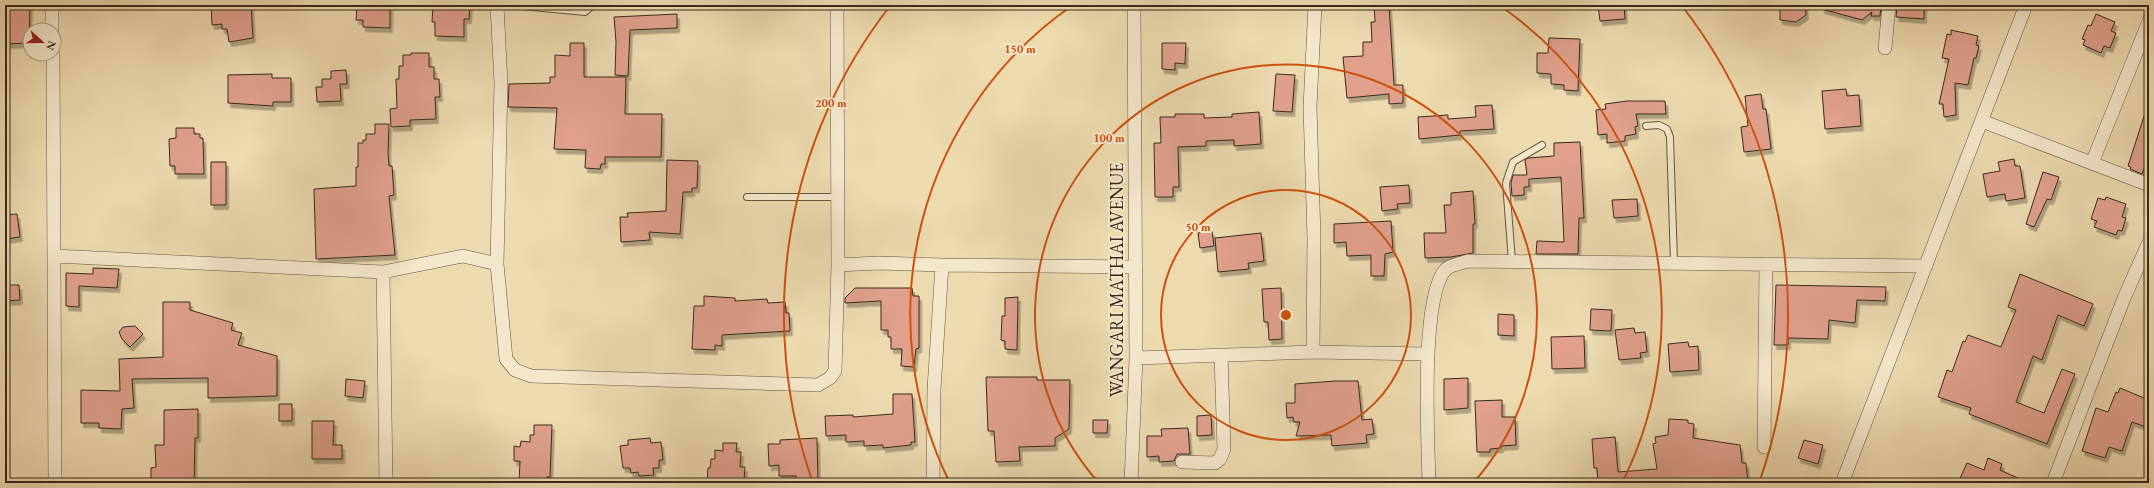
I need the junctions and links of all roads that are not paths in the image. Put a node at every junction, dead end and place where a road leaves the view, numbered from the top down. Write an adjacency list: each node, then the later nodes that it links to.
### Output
1 (52, 5): 11 (street)
2 (497, 5): 25 (street)
3 (511, 5): 4 (lane)
4 (593, 5)
5 (837, 5): 20 (street)
6 (1134, 5): 30 (street, WANGARI MATHAI AVENUE)
7 (1314, 5): 32 (street)
8 (1889, 5): 12 (street)
9 (2026, 5): 14 (street)
10 (2149, 20): 17 (street)
11 (52, 22)
12 (1885, 48)
13 (53, 62): 22 (street)
14 (1982, 122): 17 (street); 29 (street)
15 (1646, 126): 24 (lane)
16 (1542, 145): 23 (lane)
17 (2092, 163): 18 (street)
18 (2149, 185)
19 (747, 197): 20 (lane)
20 (838, 197): 27 (street)
21 (2149, 242): 44 (street)
22 (54, 256): 31 (street); 38 (street)
23 (1512, 261): 24 (street); 33 (street)
24 (1674, 263): 26 (street)
25 (497, 264): 27 (street); 31 (street)
26 (1766, 264): 29 (street); 36 (street)
27 (838, 265): 28 (street)
28 (942, 265): 30 (street); 40 (street)
29 (1926, 266): 43 (street)
30 (1136, 267): 35 (street, WANGARI MATHAI AVENUE)
31 (383, 272): 39 (street)
32 (1313, 352): 33 (street); 34 (street)
33 (1427, 354): 42 (street)
34 (1221, 355): 35 (street); 37 (street)
35 (1136, 358): 41 (street, WANGARI MATHAI AVENUE)
36 (1764, 447)
37 (1182, 462)
38 (55, 483)
39 (386, 483)
40 (933, 483)
41 (1131, 483)
42 (1429, 483)
43 (1842, 483)
44 (2054, 483)

